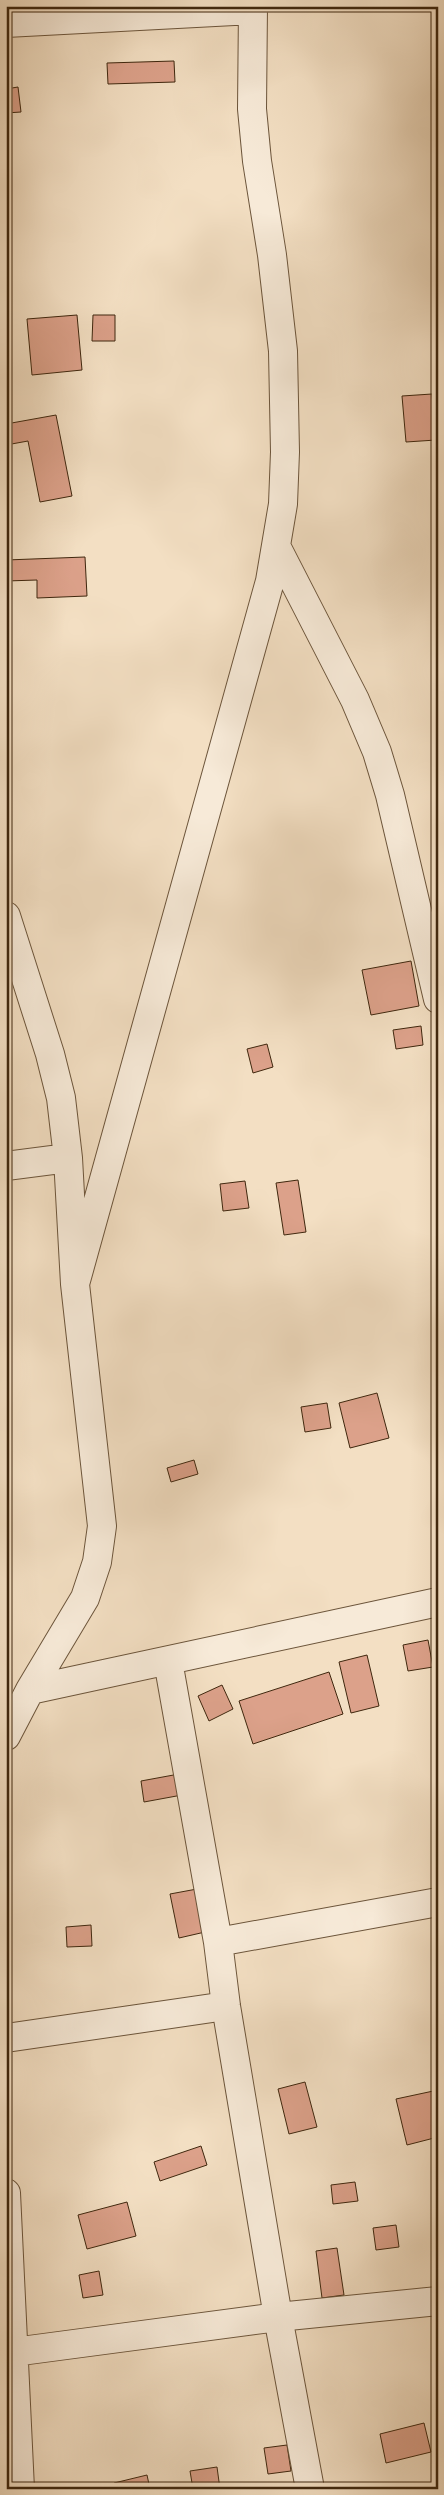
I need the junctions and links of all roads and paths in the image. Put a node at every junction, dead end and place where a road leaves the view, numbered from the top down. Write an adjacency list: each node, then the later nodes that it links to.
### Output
1 (253, 8): 2 (street); 3 (street)
2 (6, 23)
3 (276, 546): 5 (street); 8 (street)
4 (6, 916): 6 (street)
5 (438, 999)
6 (68, 1158): 7 (street); 8 (street)
7 (6, 1166)
8 (75, 1284): 11 (street)
9 (438, 1602): 10 (street)
10 (168, 1661): 11 (street); 14 (street)
11 (30, 1690): 12 (street)
12 (6, 1736)
13 (438, 1902): 14 (street)
14 (218, 1942): 15 (street)
15 (226, 2006): 16 (street); 19 (street)
16 (6, 2038)
17 (6, 2193): 20 (street)
18 (438, 2301): 19 (street)
19 (278, 2317): 20 (street); 22 (street)
20 (10, 2353): 21 (street)
21 (20, 2489)
22 (310, 2489)

